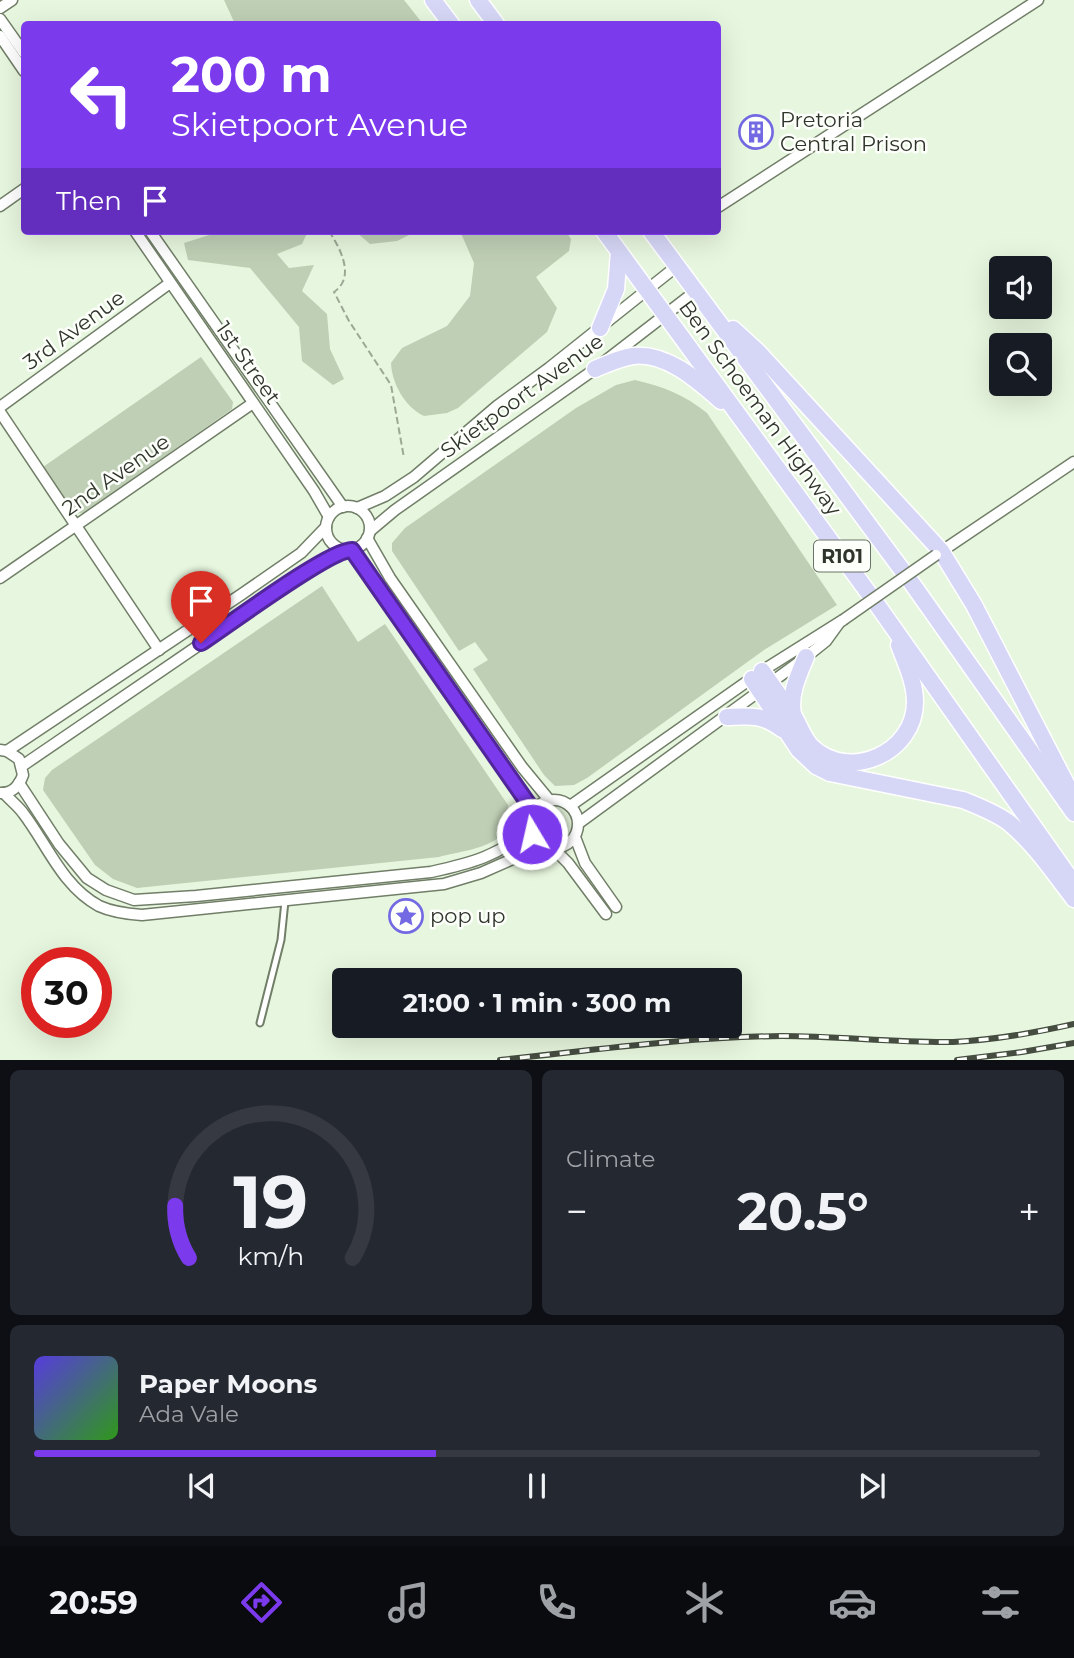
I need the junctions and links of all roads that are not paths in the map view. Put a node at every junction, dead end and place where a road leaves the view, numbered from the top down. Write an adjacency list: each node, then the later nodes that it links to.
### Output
1 (12, 0): 5 (street)
2 (433, 0): 7 (main road)
3 (478, 0): 8 (main road)
4 (1038, 0): 13 (street)
5 (0, 8)
6 (0, 19): 10 (street)
7 (449, 21)
8 (494, 21)
9 (0, 36): 11 (street)
10 (21, 49)
11 (21, 67)
12 (21, 192): 14 (street)
13 (721, 205)
14 (0, 206)
15 (138, 235): 21 (street, 1st Street)
16 (153, 235): 31 (street, 1st Street)
17 (607, 235): 19 (main road, Ben Schoeman Highway / R101)
18 (654, 235): 20 (main road, Ben Schoeman Highway / R101)
19 (619, 252): 22 (main road, Ben Schoeman Highway / R101); 25 (main road)
20 (677, 265): 22 (street, Skietpoort Avenue); 23 (main road, Ben Schoeman Highway / R101)
21 (170, 283): 27 (street, 1st Street); 28 (street, 3rd Avenue)
22 (647, 288): 24 (main road, Ben Schoeman Highway / R101); 25 (street, Skietpoort Avenue)
23 (700, 296): 24 (street, Skietpoort Avenue); 37 (main road); 55 (main road, Ben Schoeman Highway / R101)
24 (665, 314): 26 (street, Skietpoort Avenue); 29 (main road, Ben Schoeman Highway / R101)
25 (600, 328): 32 (street, Skietpoort Avenue)
26 (595, 369): 29 (main road); 35 (street, Skietpoort Avenue)
27 (253, 403): 33 (street, 1st Street); 34 (street, 2nd Avenue)
28 (0, 410): 34 (street)
29 (746, 424): 39 (main road, Ben Schoeman Highway / R101)
30 (1074, 462): 37 (street)
31 (343, 507): 32 (street); 33 (street)
32 (357, 508): 35 (street)
33 (328, 522): 36 (street); 41 (street)
34 (76, 526): 38 (street, 2nd Avenue); 41 (street)
35 (369, 535): 36 (street); 52 (street)
36 (348, 550): 48 (street); 54 (street)
37 (938, 553): 40 (street, bridge); 51 (main road)
38 (0, 578)
39 (878, 606): 44 (main road); 60 (main road, Ben Schoeman Highway / R101)
40 (841, 621): 42 (street); 43 (street)
41 (159, 650): 47 (street)
42 (806, 657): 43 (street); 44 (main road)
43 (761, 681): 44 (main road); 45 (street); 46 (main road); 53 (street)
44 (793, 715)
45 (727, 717): 46 (main road); 56 (street)
46 (789, 735): 61 (main road)
47 (2, 750): 48 (street)
48 (22, 766): 49 (street)
49 (19, 783): 50 (street); 57 (street)
50 (2, 793): 62 (street)
51 (1074, 799)
52 (550, 800): 53 (street); 54 (street)
53 (570, 806): 56 (street)
54 (534, 812): 57 (street)
55 (1074, 813)
56 (579, 823): 58 (street)
57 (530, 829): 59 (street)
58 (575, 837): 59 (street); 63 (street)
59 (547, 847): 62 (street); 64 (street)
60 (1074, 884)
61 (1074, 898)
62 (285, 901): 65 (lane)
63 (616, 907)
64 (606, 914)
65 (260, 1023)

